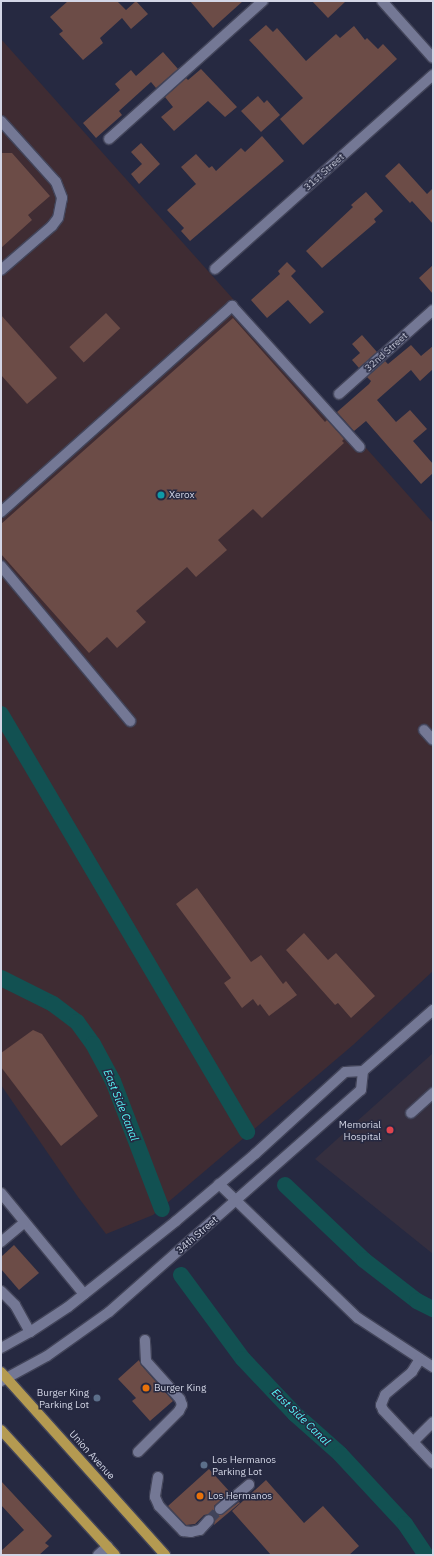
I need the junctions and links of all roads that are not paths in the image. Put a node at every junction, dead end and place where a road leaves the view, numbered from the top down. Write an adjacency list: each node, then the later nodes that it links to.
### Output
1 (263, 1): 6 (street)
2 (382, 1): 3 (street)
3 (433, 58)
4 (433, 75): 7 (street, 31st Street)
5 (1, 121): 8 (street)
6 (109, 139)
7 (215, 269)
8 (1, 270)
9 (433, 310): 10 (street, 32nd Street)
10 (338, 394)
11 (360, 447): 12 (street)
12 (1, 512)
13 (1, 566): 14 (street)
14 (130, 721)
15 (424, 730): 16 (street)
16 (433, 740)
17 (433, 1010): 18 (street)
18 (363, 1071): 21 (street); 23 (street, 34th Street)
19 (433, 1093): 20 (street)
20 (411, 1113)
21 (219, 1184): 23 (street); 27 (street)
22 (1, 1193): 24 (street)
23 (236, 1201): 31 (street); 33 (street, 34th Street)
24 (24, 1223): 25 (street); 27 (street)
25 (1, 1242)
26 (1, 1291): 28 (street)
27 (84, 1294): 28 (street)
28 (30, 1332): 30 (street)
29 (145, 1340): 37 (street)
30 (1, 1348)
31 (420, 1359): 32 (street); 36 (street)
32 (433, 1367)
33 (3, 1377): 46 (main road, Union Avenue)
34 (433, 1422): 36 (street)
35 (1, 1430): 43 (main road)
36 (413, 1442): 38 (street)
37 (138, 1452)
38 (433, 1463)
39 (158, 1477): 42 (street)
40 (249, 1486): 41 (street)
41 (220, 1509)
42 (209, 1520)
43 (108, 1546): 44 (street); 45 (main road)
44 (98, 1555)
45 (116, 1555)
46 (165, 1555)

